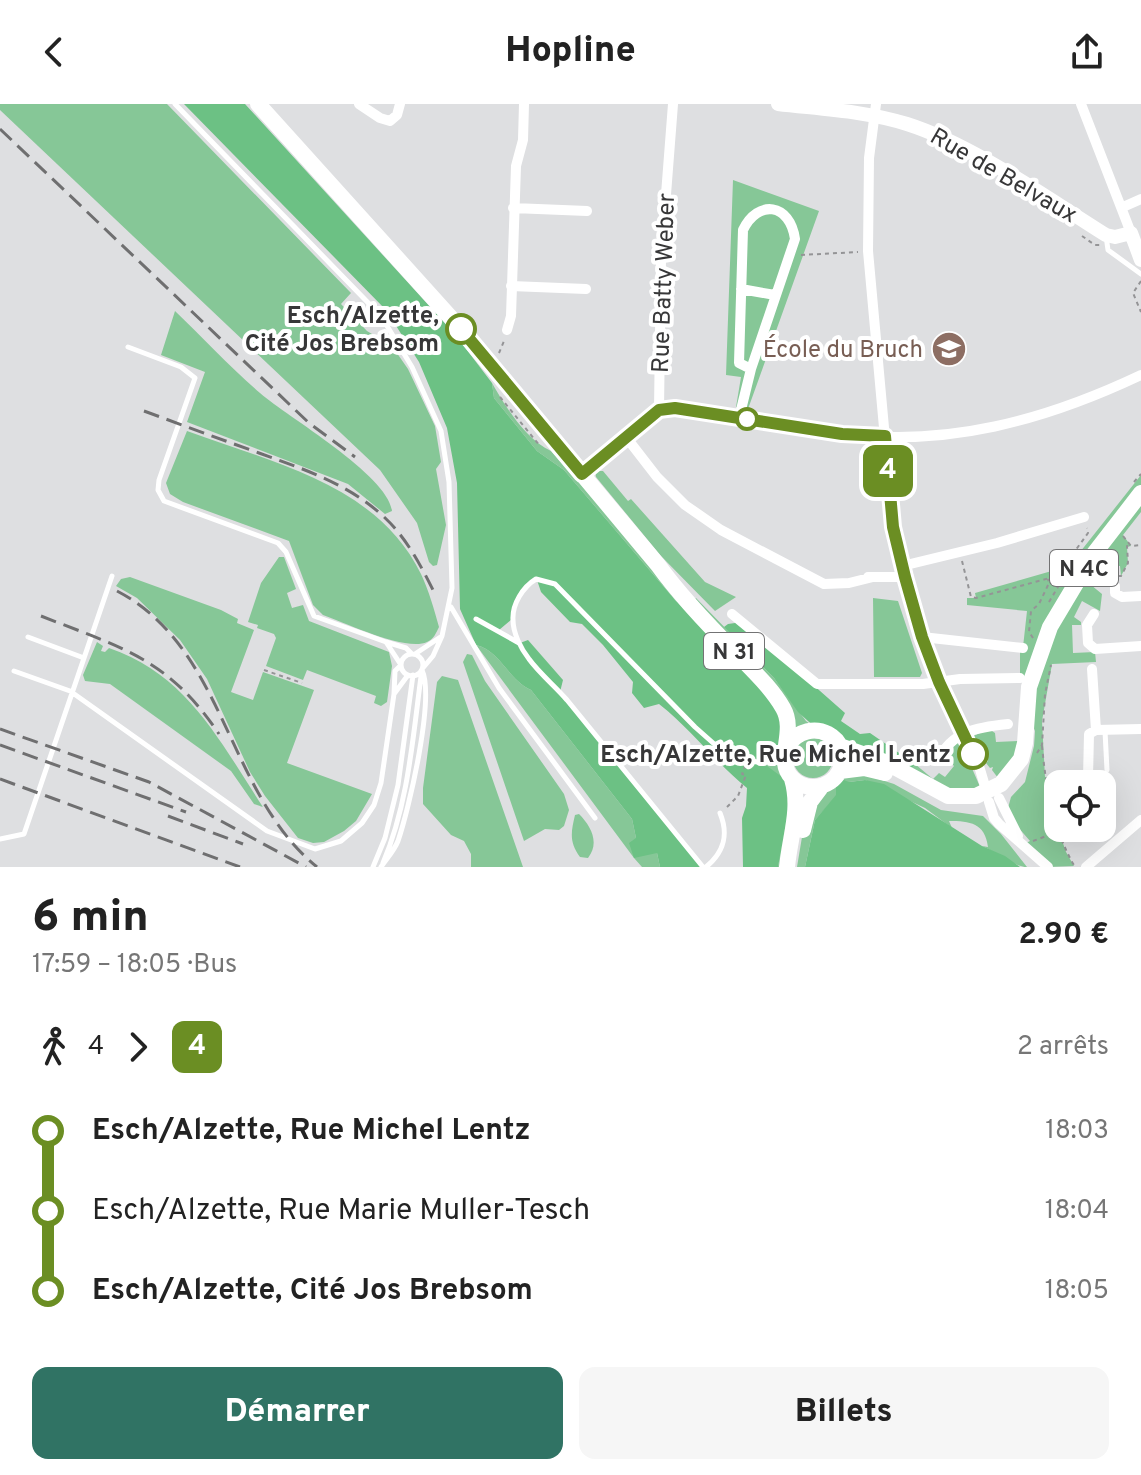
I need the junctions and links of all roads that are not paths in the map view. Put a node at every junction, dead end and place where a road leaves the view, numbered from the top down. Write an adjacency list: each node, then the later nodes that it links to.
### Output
1 (175, 104): 39 (lane)
2 (258, 104): 31 (main road, N 31)
3 (359, 104): 4 (street)
4 (400, 104)
5 (524, 104): 12 (street)
6 (673, 104): 27 (street, Rue Batty Weber)
7 (778, 104): 9 (street, Rue de Belvaux)
8 (1081, 104): 11 (street)
9 (875, 110): 15 (street, Rue de Belvaux); 29 (street)
10 (1141, 199): 11 (street)
11 (1123, 207): 14 (street)
12 (513, 208): 13 (street); 19 (street)
13 (587, 211)
14 (1131, 233): 15 (street); 16 (street); 17 (street)
15 (1106, 235): 18 (lane)
16 (1141, 247)
17 (1141, 260)
18 (1141, 274)
19 (511, 286): 20 (street); 23 (street)
20 (586, 289)
21 (741, 289): 22 (street); 22 (street); 25 (street)
22 (775, 295): 25 (street)
23 (507, 330)
24 (128, 347): 46 (lane)
25 (751, 369): 28 (street)
26 (1141, 375): 29 (street)
27 (659, 410): 28 (street); 30 (street)
28 (739, 418): 29 (street)
29 (885, 436): 35 (street)
30 (626, 437): 31 (street); 35 (street)
31 (582, 474): 34 (main road, N 31)
32 (1141, 493): 50 (main road, N 4C)
33 (1084, 517): 35 (street)
34 (658, 565): 64 (main road, N 31); 68 (main road, N 31)
35 (904, 571): 45 (street)
36 (112, 576): 52 (lane)
37 (1115, 586): 38 (street)
38 (1141, 596)
39 (450, 606): 43 (lane); 77 (lane)
40 (732, 614): 59 (street)
41 (1094, 614): 48 (street)
42 (476, 619): 47 (lane)
43 (442, 636): 51 (lane); 54 (lane)
44 (28, 637): 52 (lane)
45 (922, 637): 49 (street); 59 (street)
46 (386, 642): 51 (lane); 53 (lane)
47 (520, 643): 68 (lane); 82 (lane)
48 (1141, 646)
49 (1023, 648)
50 (1043, 651): 75 (main road, N 4C); 75 (main road, N 4C)
51 (413, 654): 53 (lane); 54 (lane)
52 (84, 658): 60 (lane)
53 (401, 665): 57 (lane); 61 (lane)
54 (422, 669): 57 (lane); 80 (lane)
55 (1092, 669): 65 (street)
56 (14, 671): 60 (lane)
57 (410, 675): 61 (lane); 81 (lane)
58 (1020, 678): 59 (street)
59 (939, 682): 66 (street)
60 (72, 693): 61 (lane); 79 (lane)
61 (394, 694)
62 (1008, 724): 66 (street)
63 (1141, 729): 65 (street)
64 (818, 730): 67 (main road); 68 (main road)
65 (1100, 730): 70 (street); 71 (lane)
66 (964, 733): 69 (street); 75 (street)
67 (840, 746): 72 (main road); 75 (main road)
68 (786, 748): 73 (main road)
69 (938, 761)
70 (1088, 770)
71 (1107, 770)
72 (840, 771): 74 (main road); 75 (main road)
73 (792, 779): 74 (main road); 83 (main road)
74 (822, 786): 84 (main road)
75 (992, 795): 85 (street)
76 (720, 813): 82 (lane)
77 (595, 818)
78 (1141, 820): 86 (street)
79 (0, 839)
80 (382, 865)
81 (373, 867)
82 (704, 867)
83 (787, 867)
84 (797, 867)
85 (1048, 867)
86 (1086, 867)

